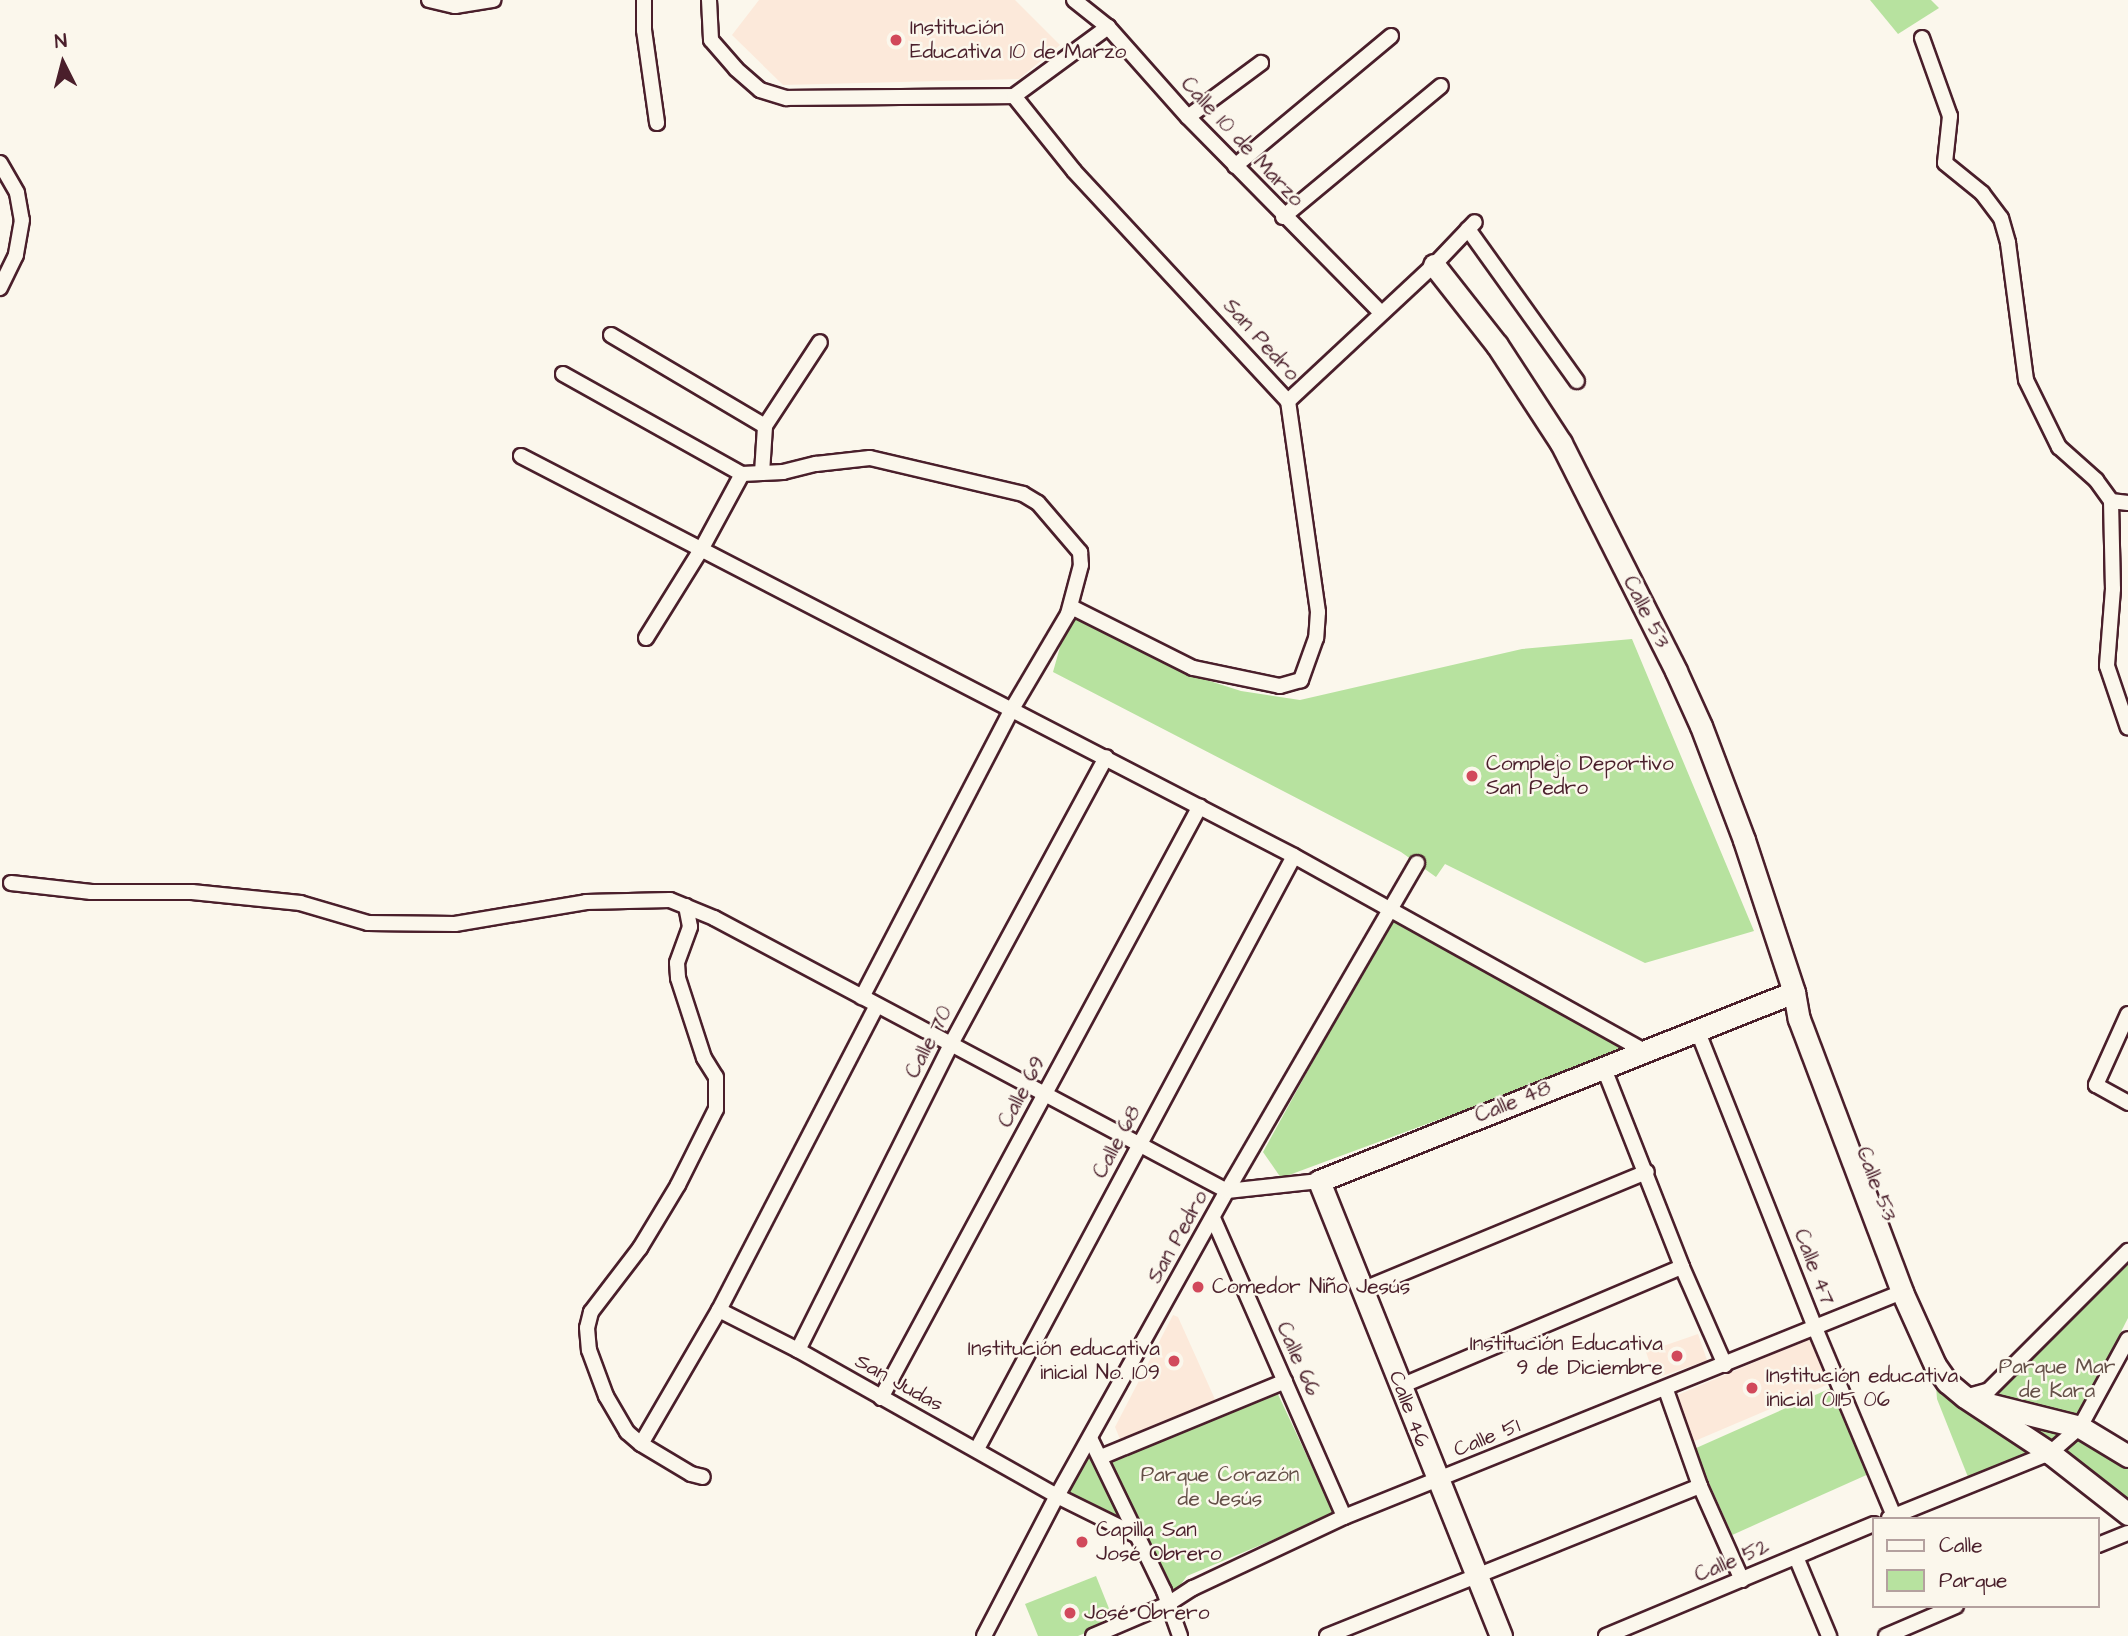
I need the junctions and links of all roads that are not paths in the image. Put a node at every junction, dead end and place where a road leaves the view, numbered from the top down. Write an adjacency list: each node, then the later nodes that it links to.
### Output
1 (429, 0): 2 (street)
2 (494, 0)
3 (644, 0): 13 (street)
4 (709, 0): 11 (street)
5 (1073, 0): 6 (street, Calle 10 de Marzo)
6 (1108, 27): 11 (street); 12 (street, Calle 10 de Marzo)
7 (1391, 36): 15 (street)
8 (1922, 38): 29 (street)
9 (1261, 63): 12 (street)
10 (1441, 86): 16 (street)
11 (1014, 96): 24 (street, San Pedro)
12 (1188, 117): 15 (street, Calle 10 de Marzo)
13 (657, 123)
14 (0, 163): 18 (street)
15 (1235, 166): 16 (street, Calle 10 de Marzo)
16 (1283, 217): 19 (street, Calle 10 de Marzo)
17 (1434, 265): 19 (street); 23 (street); 43 (street, Calle 53)
18 (0, 288)
19 (1381, 313): 24 (street)
20 (611, 335): 25 (street)
21 (820, 342): 25 (street)
22 (563, 374): 28 (street)
23 (1577, 382)
24 (1288, 401): 32 (street, San Pedro)
25 (765, 426): 27 (street)
26 (521, 456): 31 (street)
27 (762, 473): 28 (street); 32 (street)
28 (742, 474): 31 (street)
29 (2111, 501): 30 (street); 35 (street)
30 (2128, 503)
31 (702, 548): 33 (street); 34 (street)
32 (1070, 607): 34 (street)
33 (646, 638)
34 (1012, 709): 36 (street); 44 (street)
35 (2128, 729)
36 (1106, 757): 37 (street); 48 (street, Calle 70)
37 (1200, 806): 38 (street); 51 (street, Calle 69)
38 (1294, 856): 42 (street); 53 (street, Calle 68)
39 (1417, 863): 42 (street, San Pedro)
40 (10, 883): 41 (street)
41 (686, 906): 44 (street); 75 (street)
42 (1389, 908): 49 (street); 56 (street, San Pedro)
43 (1794, 992): 47 (street, Calle 48); 61 (street, Calle 53); 68 (street, Calle 53)
44 (862, 997): 45 (street)
45 (877, 1005): 48 (street); 62 (street)
46 (2128, 1014): 52 (street)
47 (1698, 1032): 49 (street, Calle 48); 63 (street, Calle 47)
48 (951, 1044): 51 (street); 65 (street, Calle 70)
49 (1644, 1052): 50 (street, Calle 48)
50 (1603, 1066): 54 (street); 55 (street, Calle 48)
51 (1045, 1093): 53 (street); 72 (street, Calle 69)
52 (2128, 1103)
53 (1140, 1143): 56 (street); 76 (street, Calle 68)
54 (1647, 1172): 59 (street); 60 (street)
55 (1320, 1181): 56 (street, Calle 48); 60 (street, Calle 46)
56 (1227, 1191): 57 (street, San Pedro)
57 (1213, 1218): 67 (street, Calle 66); 74 (street, San Pedro)
58 (2128, 1251): 71 (street)
59 (1682, 1267): 66 (street); 69 (street)
60 (1364, 1289): 69 (street, Calle 46)
61 (1902, 1292): 63 (street, Calle 51); 68 (street, Calle 53)
62 (719, 1310): 65 (street, San Judas); 75 (street)
63 (1815, 1328): 66 (street, Calle 51); 86 (street, Calle 47)
64 (2128, 1339): 73 (street)
65 (798, 1350): 72 (street, San Judas)
66 (1725, 1365): 70 (street, Calle 51)
67 (1285, 1381): 79 (street); 85 (street, Calle 66)
68 (1947, 1382): 71 (street, Calle 53)
69 (1401, 1386): 81 (street, Calle 46)
70 (1666, 1390): 81 (street, Calle 51); 82 (street)
71 (1965, 1397): 73 (street, Calle 53); 77 (street, Calle 53)
72 (881, 1398): 76 (street, San Judas)
73 (2080, 1427): 77 (street); 78 (street, Calle 53)
74 (1091, 1440): 79 (street); 83 (street, San Pedro)
75 (641, 1444): 80 (street)
76 (977, 1449): 83 (street, San Judas)
77 (2050, 1453): 84 (street, Calle 53); 86 (street)
78 (2128, 1456)
79 (1101, 1457): 89 (street)
80 (703, 1477)
81 (1437, 1480): 85 (street, Calle 51); 92 (street, Calle 46)
82 (1700, 1486): 92 (street); 93 (street)
83 (1057, 1496): 89 (street, San Judas); 96 (street, San Pedro)
84 (2128, 1514)
85 (1344, 1517): 94 (street, Calle 51)
86 (1891, 1517)
87 (1872, 1525): 91 (street, Calle 52)
88 (2128, 1532): 90 (street)
89 (1138, 1536): 94 (street)
90 (2100, 1544)
91 (1797, 1557): 93 (street, Calle 52); 102 (street)
92 (1476, 1577): 99 (street); 100 (street, Calle 46)
93 (1742, 1580): 101 (street, Calle 52)
94 (1168, 1604): 97 (street, Calle 51); 98 (street)
95 (1951, 1608): 103 (street)
96 (985, 1636)
97 (1093, 1636)
98 (1180, 1636)
99 (1327, 1636)
100 (1501, 1636)
101 (1606, 1636)
102 (1829, 1636)
103 (1886, 1636)

